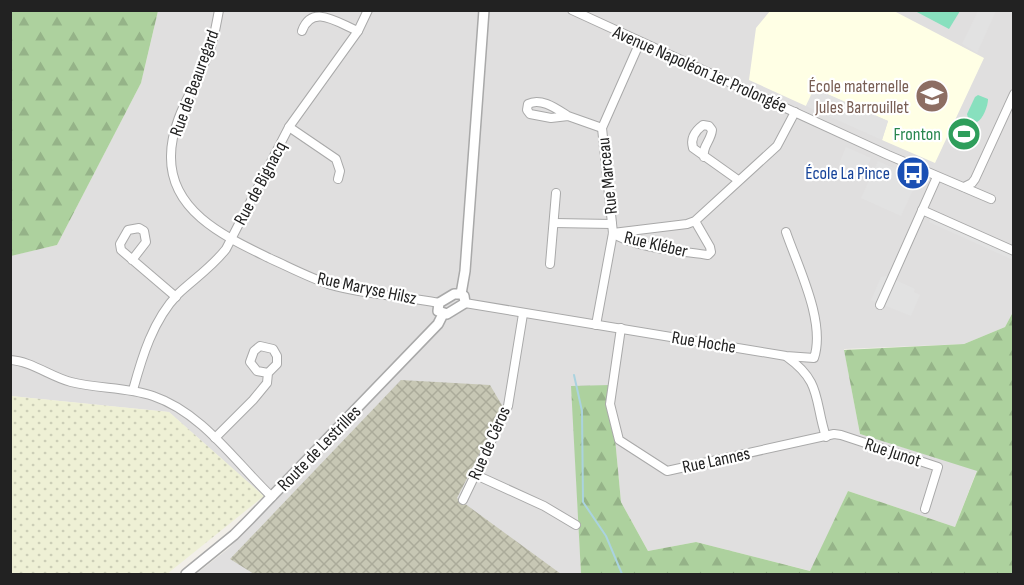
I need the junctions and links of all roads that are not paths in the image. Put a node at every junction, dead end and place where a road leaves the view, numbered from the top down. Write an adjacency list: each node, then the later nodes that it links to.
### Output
1 (219, 10): 25 (street, Rue de Beauregard)
2 (368, 10): 6 (street, Rue de Bignacq)
3 (484, 10): 29 (street)
4 (572, 10): 7 (street, Avenue Napoléon 1er Prolongée)
5 (302, 31): 6 (street)
6 (358, 31): 11 (street, Rue de Bignacq)
7 (640, 42): 9 (street, Avenue Napoléon 1er Prolongée); 12 (street, Rue Marceau)
8 (1012, 99): 17 (street)
9 (795, 112): 14 (street, Avenue Napoléon 1er Prolongée); 16 (street, Rue Kléber)
10 (568, 116): 12 (street, Rue Marceau)
11 (289, 127): 15 (street, Rue de Bignacq); 25 (street, Rue de Bignacq)
12 (602, 128): 23 (street, Rue Marceau)
13 (704, 157): 16 (street)
14 (937, 177): 17 (street, Avenue Napoléon 1er Prolongée); 20 (street)
15 (339, 179)
16 (738, 180): 21 (street, Rue Kléber)
17 (964, 187): 19 (street, Avenue Napoléon 1er Prolongée)
18 (556, 192): 22 (street)
19 (992, 199)
20 (922, 210): 26 (street); 33 (street)
21 (695, 221): 23 (street, Rue Kléber); 23 (street, Rue Kléber)
22 (554, 223): 23 (street, Rue Marceau); 28 (street)
23 (612, 228): 36 (street, Rue Marceau)
24 (786, 232): 38 (street, Rue Hoche)
25 (231, 239): 30 (street, Rue de Bignacq); 31 (street, Rue Maryse Hilsz)
26 (1014, 251)
27 (132, 260): 30 (street)
28 (550, 264)
29 (461, 294): 31 (street); 32 (street)
30 (176, 297): 41 (street, Rue de Bignacq)
31 (439, 303): 34 (street)
32 (465, 303): 34 (street); 35 (street, Rue Hoche)
33 (880, 305)
34 (443, 314): 46 (street, Route de Lestrilles)
35 (523, 314): 36 (street, Rue Hoche); 45 (street, Rue de Céros)
36 (596, 325): 37 (street, Rue Hoche)
37 (621, 328): 38 (street, Rue Hoche); 43 (street, Rue Lannes)
38 (786, 356): 43 (street)
39 (10, 360): 41 (street)
40 (268, 373): 44 (street)
41 (133, 390): 44 (street)
42 (841, 435): 43 (street, Rue Lannes); 48 (street, Rue Junot)
43 (826, 437)
44 (215, 438): 46 (street)
45 (476, 475): 47 (street, Rue de Céros); 49 (street)
46 (272, 497): 50 (street, Route de Lestrilles)
47 (463, 500)
48 (925, 509)
49 (576, 525)
50 (186, 574)

